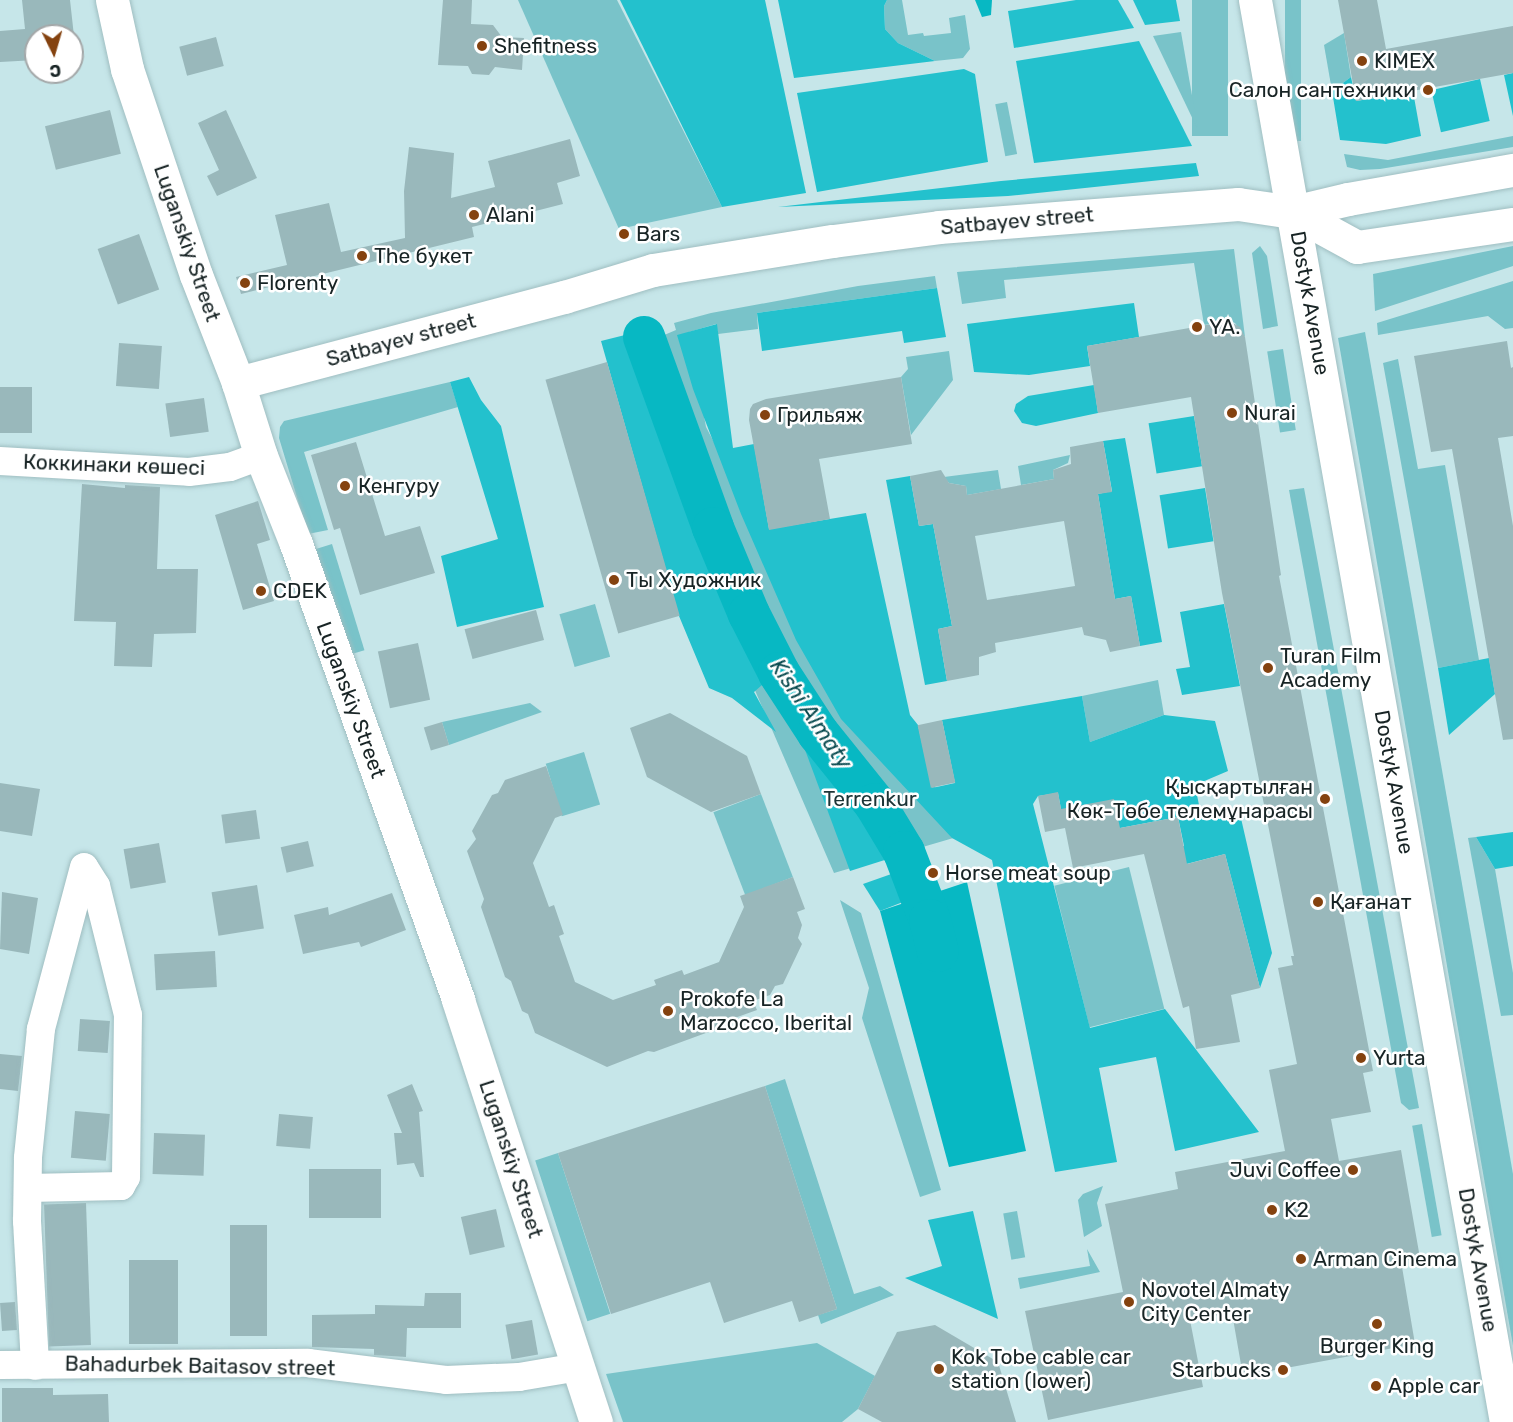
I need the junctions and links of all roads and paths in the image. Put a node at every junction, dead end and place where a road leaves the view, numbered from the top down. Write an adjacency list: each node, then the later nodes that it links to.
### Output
1 (112, 0): 6 (street, Luganskiy Street)
2 (1255, 0): 4 (street, Dostyk Avenue)
3 (1513, 170): 4 (street, Satbayev street)
4 (1293, 212): 5 (street, Satbayev street); 6 (street, Satbayev street); 14 (street, Dostyk Avenue)
5 (1513, 224)
6 (238, 383): 7 (street, Luganskiy Street)
7 (261, 456): 8 (street, Коккинаки көшесі); 12 (street, Luganskiy Street)
8 (0, 461)
9 (28, 1188): 9 (street, Bahadurbek Baitasov street); 11 (street, Bahadurbek Baitasov street)
10 (0, 1365): 11 (street, Bahadurbek Baitasov street)
11 (35, 1366): 12 (street, Bahadurbek Baitasov street)
12 (579, 1367): 13 (street, Luganskiy Street)
13 (596, 1422)
14 (1506, 1422)

